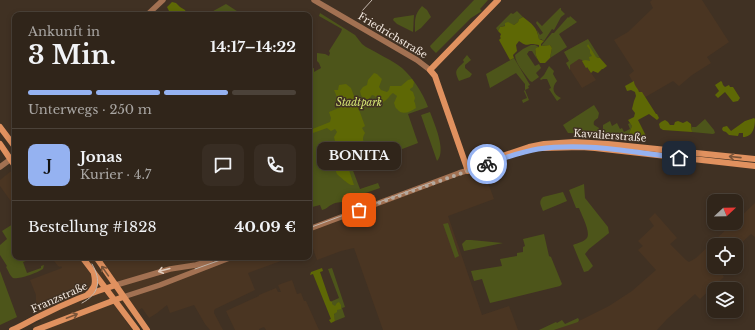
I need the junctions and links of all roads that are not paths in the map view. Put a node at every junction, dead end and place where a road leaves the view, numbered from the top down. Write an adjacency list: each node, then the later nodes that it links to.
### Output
1 (163, 0): 4 (street)
2 (314, 0): 5 (street, Friedrichstraße)
3 (498, 0): 5 (main road)
4 (150, 12)
5 (430, 70): 15 (main road, Friedrichstraße)
6 (0, 126): 7 (main road)
7 (12, 143)
8 (0, 144): 9 (main road)
9 (12, 157)
10 (12, 159): 13 (street)
11 (755, 159): 15 (main road, Kavalierstraße, one-way to 15)
12 (755, 166): 14 (main road, Kavalierstraße)
13 (0, 167)
14 (476, 168): 15 (street, Kavalierstraße)
15 (468, 169): 16 (street, Kavalierstraße); 17 (street, Kavalierstraße)
16 (312, 224)
17 (312, 227)
18 (84, 260): 22 (main road)
19 (98, 260): 23 (main road, one-way to 19)
20 (212, 260): 23 (street, one-way to 23)
21 (224, 260): 25 (street)
22 (94, 272): 24 (main road); 26 (main road)
23 (116, 285): 24 (main road, Franzstraße); 27 (main road)
24 (106, 288): 26 (main road, Franzstraße); 28 (main road)
25 (137, 292): 27 (street); 29 (street)
26 (86, 296): 30 (main road, Franzstraße)
27 (123, 297): 28 (main road); 29 (main road)
28 (114, 300): 31 (main road, Franzstraße, one-way to 28); 32 (main road)
29 (132, 310): 33 (main road)
30 (12, 330)
31 (36, 330)
32 (136, 330)
33 (147, 330)

